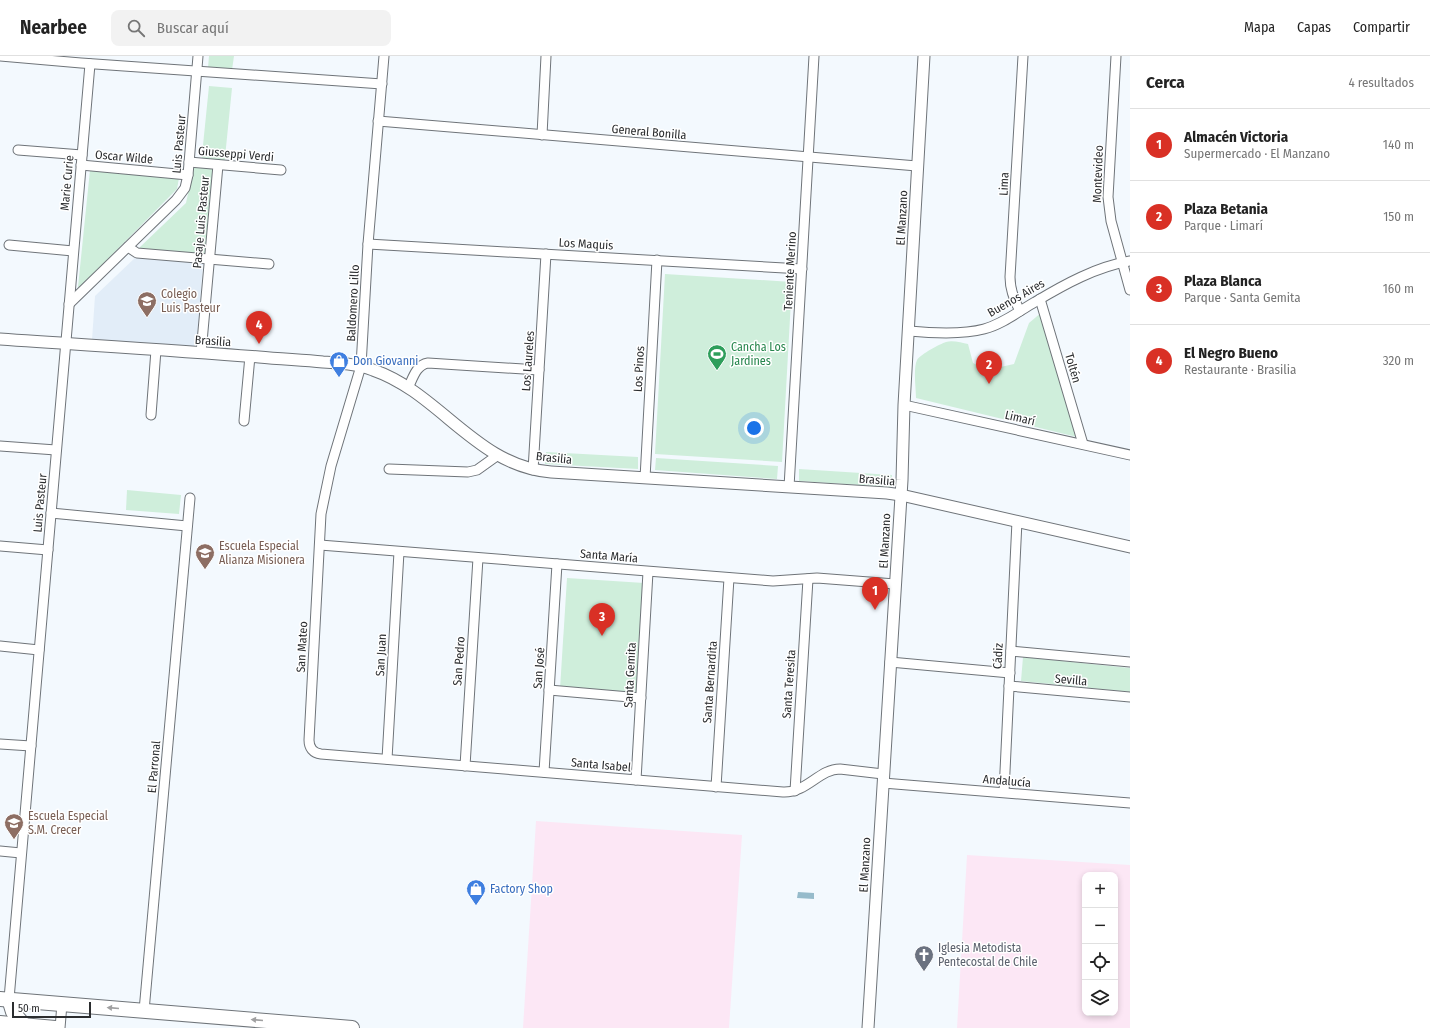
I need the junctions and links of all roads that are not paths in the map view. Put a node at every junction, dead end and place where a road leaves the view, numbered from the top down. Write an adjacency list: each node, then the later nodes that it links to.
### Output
1 (0, 56): 9 (street)
2 (198, 56): 10 (street, Luis Pasteur)
3 (384, 56): 11 (street, Baldomero Lillo)
4 (546, 56): 13 (street)
5 (814, 56): 16 (street, Teniente Merino)
6 (924, 56): 20 (street, El Manzano)
7 (1023, 56): 36 (street, Lima)
8 (1116, 56): 30 (street, Montevideo)
9 (87, 61): 10 (street); 15 (street, Marie Curie)
10 (197, 71): 11 (street); 17 (street, Luis Pasteur)
11 (382, 84): 12 (street, Baldomero Lillo)
12 (378, 122): 13 (street, General Bonilla); 23 (street, Baldomero Lillo)
13 (542, 135): 16 (street, General Bonilla)
14 (18, 150): 15 (street)
15 (82, 155): 18 (street, Marie Curie)
16 (808, 157): 20 (street, General Bonilla); 32 (street, Teniente Merino)
17 (189, 162): 19 (street, Giusseppi Verdi); 22 (street, Luis Pasteur)
18 (81, 165): 22 (street, Oscar Wilde); 26 (street, Marie Curie)
19 (218, 165): 21 (street, Giusseppi Verdi); 28 (street, Pasaje Luis Pasteur)
20 (918, 166): 37 (street, El Manzano)
21 (281, 170)
22 (188, 175): 25 (street, Luis Pasteur)
23 (368, 244): 27 (street, Los Maquis); 43 (street, Baldomero Lillo)
24 (9, 245): 26 (street)
25 (128, 247): 28 (street); 35 (street, Luis Pasteur)
26 (74, 251): 35 (street, Marie Curie)
27 (546, 254): 29 (street, Los Maquis); 44 (street, Los Laureles)
28 (210, 259): 31 (street); 41 (street, Pasaje Luis Pasteur)
29 (657, 260): 32 (street, Los Maquis); 56 (street, Los Pinos)
30 (1126, 262): 33 (street, Montevideo); 34 (street, Buenos Aires)
31 (269, 264)
32 (802, 269): 57 (street, Teniente Merino)
33 (1130, 290)
34 (1040, 299): 36 (street, Buenos Aires); 49 (street, Toltén)
35 (69, 304): 39 (street, Luis Pasteur)
36 (1020, 311): 37 (street, Buenos Aires)
37 (909, 331): 46 (street, El Manzano)
38 (0, 339): 39 (street, Brasilia)
39 (65, 343): 40 (street, Brasilia); 51 (street, Luis Pasteur)
40 (156, 350): 41 (street, Brasilia); 47 (street)
41 (201, 353): 42 (street, Brasilia)
42 (250, 356): 43 (street, Brasilia); 48 (street)
43 (361, 366): 45 (street, Brasilia); 64 (street, Baldomero Lillo)
44 (539, 370): 45 (street); 55 (street, Los Laureles)
45 (408, 388): 52 (street, Brasilia)
46 (904, 405): 49 (street, Limarí); 58 (street, El Manzano)
47 (152, 415)
48 (244, 421)
49 (1083, 444): 53 (street, Limarí)
50 (0, 446): 51 (street)
51 (56, 450): 60 (street, Luis Pasteur)
52 (498, 455): 54 (street); 55 (street, Brasilia)
53 (1130, 455)
54 (389, 469)
55 (533, 470): 56 (street, Brasilia)
56 (645, 478): 57 (street, Brasilia)
57 (789, 487): 58 (street, Brasilia)
58 (901, 495): 61 (street, Brasilia); 73 (street, El Manzano)
59 (190, 498): 62 (street, El Parronal)
60 (51, 513): 62 (street); 66 (street, Luis Pasteur)
61 (1017, 521): 65 (street, Brasilia); 76 (street, Cádiz)
62 (187, 526): 101 (street, El Parronal)
63 (0, 546): 66 (street)
64 (320, 546): 67 (street, Santa María); 86 (street, San Mateo)
65 (1130, 547)
66 (48, 550): 75 (street, Luis Pasteur)
67 (399, 552): 68 (street, Santa María); 87 (street, San Juan)
68 (478, 558): 69 (street, Santa María); 88 (street, San Pedro)
69 (557, 564): 70 (street, Santa María); 81 (street, San José)
70 (648, 572): 71 (street, Santa María); 83 (street, Santa Gemita)
71 (729, 578): 72 (street, Santa María); 92 (street, Santa Bernardita)
72 (808, 579): 73 (street, Santa María); 93 (street, Santa Teresita)
73 (895, 584): 77 (street, El Manzano)
74 (0, 646): 75 (street)
75 (39, 650): 85 (street, Luis Pasteur)
76 (1011, 651): 78 (street, Sevilla); 79 (street, Cádiz)
77 (890, 662): 79 (street); 90 (street, El Manzano)
78 (1130, 662)
79 (1010, 673): 80 (street, Cádiz)
80 (1009, 686): 82 (street, Sevilla); 94 (street, Cádiz)
81 (549, 690): 83 (street); 89 (street, San José)
82 (1130, 697)
83 (641, 698): 91 (street, Santa Gemita)
84 (0, 744): 85 (street)
85 (31, 746): 97 (street, Luis Pasteur)
86 (312, 750): 87 (street, Santa Isabel)
87 (387, 759): 88 (street, Santa Isabel)
88 (465, 766): 89 (street, Santa Isabel)
89 (544, 772): 91 (street, Santa Isabel)
90 (883, 778): 93 (street, Santa Isabel); 94 (street, Andalucía); 107 (street, El Manzano)
91 (636, 780): 92 (street, Santa Isabel)
92 (716, 787): 93 (street, Santa Isabel)
93 (795, 791)
94 (1004, 792): 95 (street, Andalucía)
95 (1130, 803)
96 (0, 851): 97 (street)
97 (22, 853): 98 (street, Luis Pasteur)
98 (4, 999): 99 (main road); 100 (main road); 103 (main road)
99 (62, 1004): 101 (main road, one-way to 99); 105 (street)
100 (0, 1011)
101 (144, 1011): 106 (main road, one-way to 101)
102 (0, 1023): 103 (main road)
103 (24, 1025): 104 (main road)
104 (47, 1028)
105 (60, 1028)
106 (352, 1028)
107 (868, 1028)

